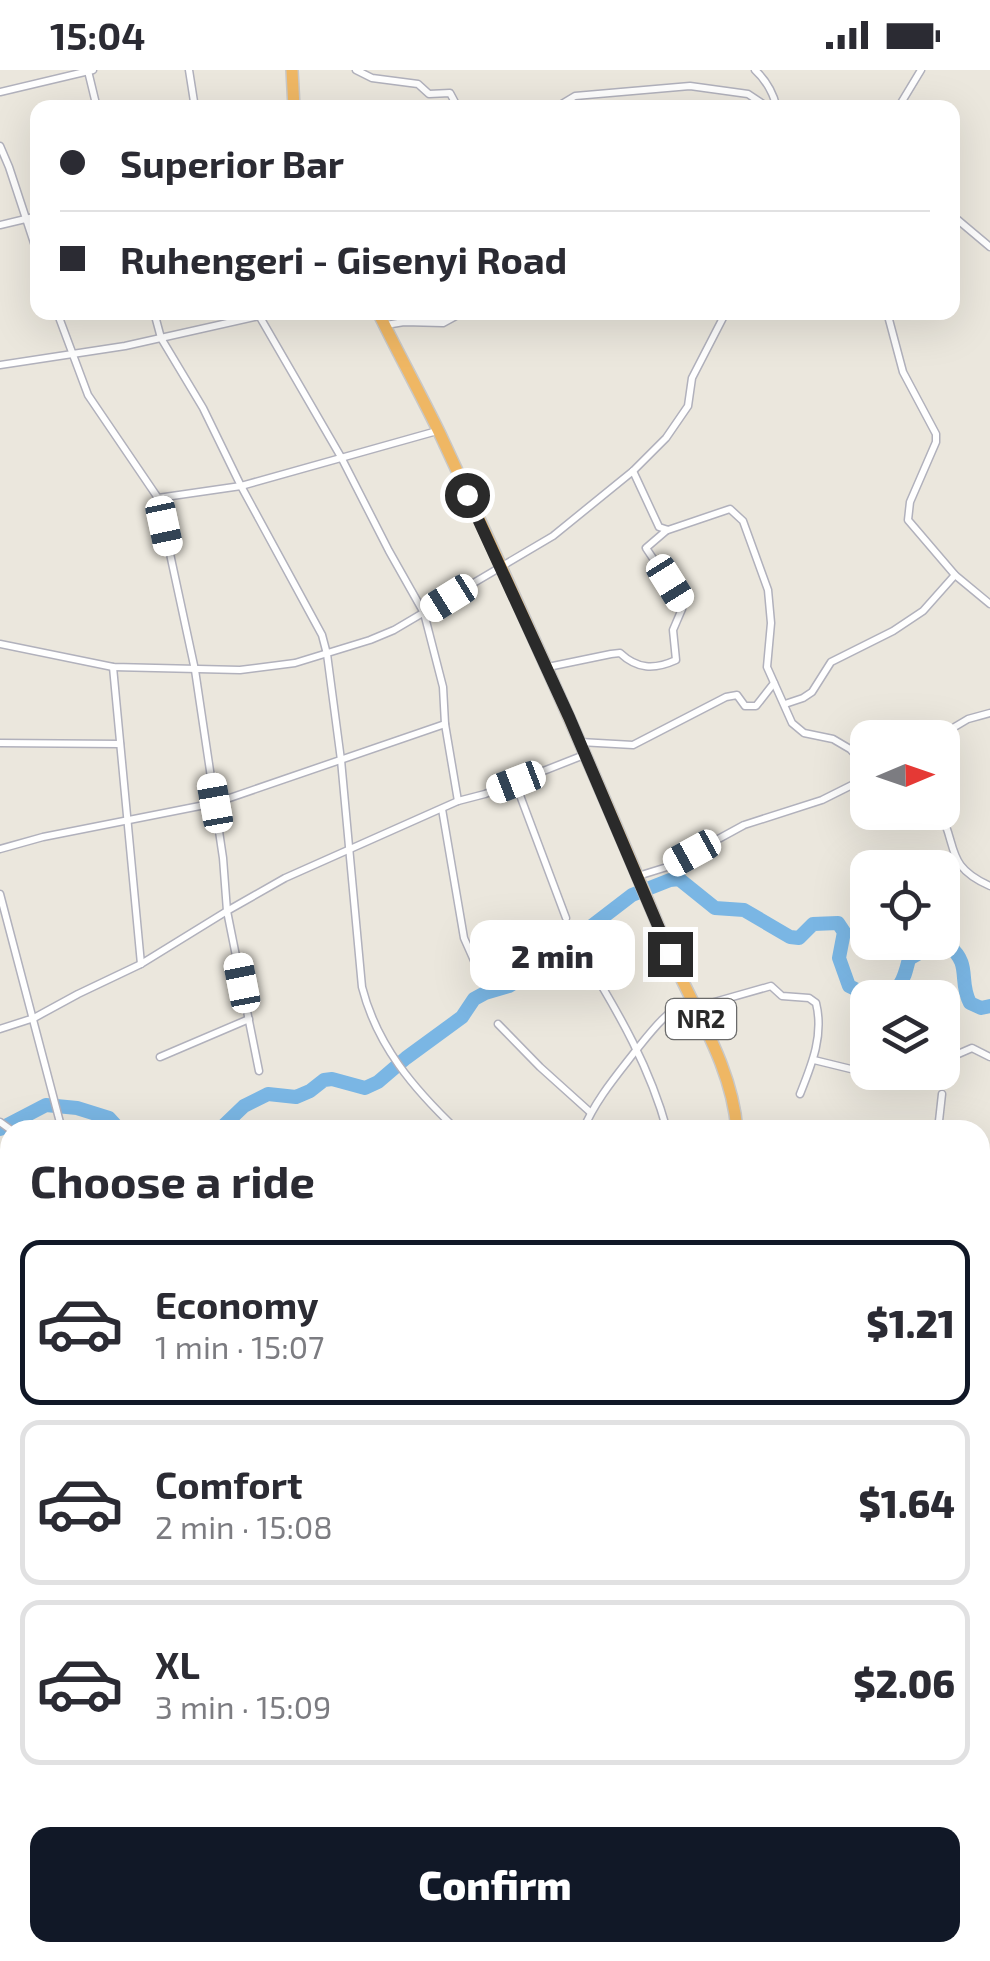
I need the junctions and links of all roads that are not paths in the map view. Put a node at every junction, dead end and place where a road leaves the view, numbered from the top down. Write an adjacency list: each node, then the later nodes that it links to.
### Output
1 (90, 70): 7 (street); 8 (street)
2 (189, 70): 9 (street)
3 (292, 70): 10 (highway)
4 (356, 70): 11 (street)
5 (754, 70): 14 (street)
6 (921, 70): 15 (street)
7 (0, 92)
8 (96, 100)
9 (194, 100)
10 (294, 100)
11 (454, 100)
12 (568, 100): 13 (street)
13 (757, 100)
14 (775, 100)
15 (903, 100)
16 (0, 146): 18 (street)
17 (30, 217): 18 (street)
18 (26, 218): 20 (street); 21 (street)
19 (960, 222): 22 (street)
20 (0, 225)
21 (30, 230)
22 (990, 247)
23 (60, 320): 33 (street)
24 (156, 320): 32 (street)
25 (234, 320): 32 (street)
26 (261, 320): 36 (street)
27 (383, 320): 35 (highway, NR2)
28 (389, 320): 29 (street)
29 (448, 320)
30 (722, 320): 37 (street)
31 (889, 320): 42 (street)
32 (161, 338): 33 (street); 38 (street)
33 (74, 355): 34 (street); 39 (street)
34 (0, 365)
35 (438, 430): 36 (street); 41 (highway, NR2)
36 (340, 457): 38 (street); 44 (street)
37 (633, 472): 40 (street); 41 (street)
38 (241, 486): 39 (street); 46 (street)
39 (158, 498): 49 (street)
40 (668, 530): 48 (street); 50 (street)
41 (501, 567): 44 (street); 48 (highway, NR2)
42 (955, 574): 43 (street); 51 (street)
43 (988, 599)
44 (424, 613): 46 (street); 53 (street)
45 (0, 644): 47 (street)
46 (328, 654): 49 (street); 59 (street)
47 (113, 668): 49 (street); 56 (street)
48 (547, 668): 57 (highway, NR2)
49 (195, 670): 63 (street)
50 (774, 683): 51 (street); 57 (street)
51 (784, 704): 58 (street)
52 (990, 712): 54 (street)
53 (445, 724): 59 (street); 62 (street)
54 (960, 724)
55 (0, 743): 56 (street)
56 (120, 744): 65 (street)
57 (582, 748): 60 (street); 69 (highway, NR2)
58 (850, 749)
59 (341, 760): 63 (street); 67 (street)
60 (516, 782): 62 (street); 73 (street)
61 (850, 786): 69 (street)
62 (458, 802): 64 (street)
63 (215, 803): 65 (street); 72 (street)
64 (442, 809): 67 (street); 76 (street)
65 (127, 822): 68 (street); 75 (street)
66 (946, 830): 70 (street)
67 (349, 849): 72 (street); 93 (street)
68 (0, 850)
69 (639, 880): 77 (highway, NR2)
70 (990, 886)
71 (0, 894): 78 (street)
72 (227, 911): 75 (street); 79 (street)
73 (566, 918)
74 (586, 960): 82 (street)
75 (142, 964): 78 (street)
76 (480, 974)
77 (693, 1003): 82 (street); 86 (street); 96 (highway, NR2)
78 (34, 1018): 81 (street); 92 (street)
79 (249, 1019): 84 (street); 88 (street)
80 (498, 1024): 91 (street)
81 (0, 1029)
82 (637, 1049): 91 (street); 95 (street)
83 (960, 1053): 85 (street)
84 (160, 1057)
85 (990, 1057)
86 (814, 1060): 87 (street); 89 (street)
87 (850, 1069)
88 (259, 1071)
89 (800, 1094)
90 (942, 1094): 97 (street)
91 (590, 1112): 94 (street)
92 (60, 1120)
93 (448, 1120)
94 (587, 1120)
95 (664, 1120)
96 (735, 1120)
97 (939, 1120)

